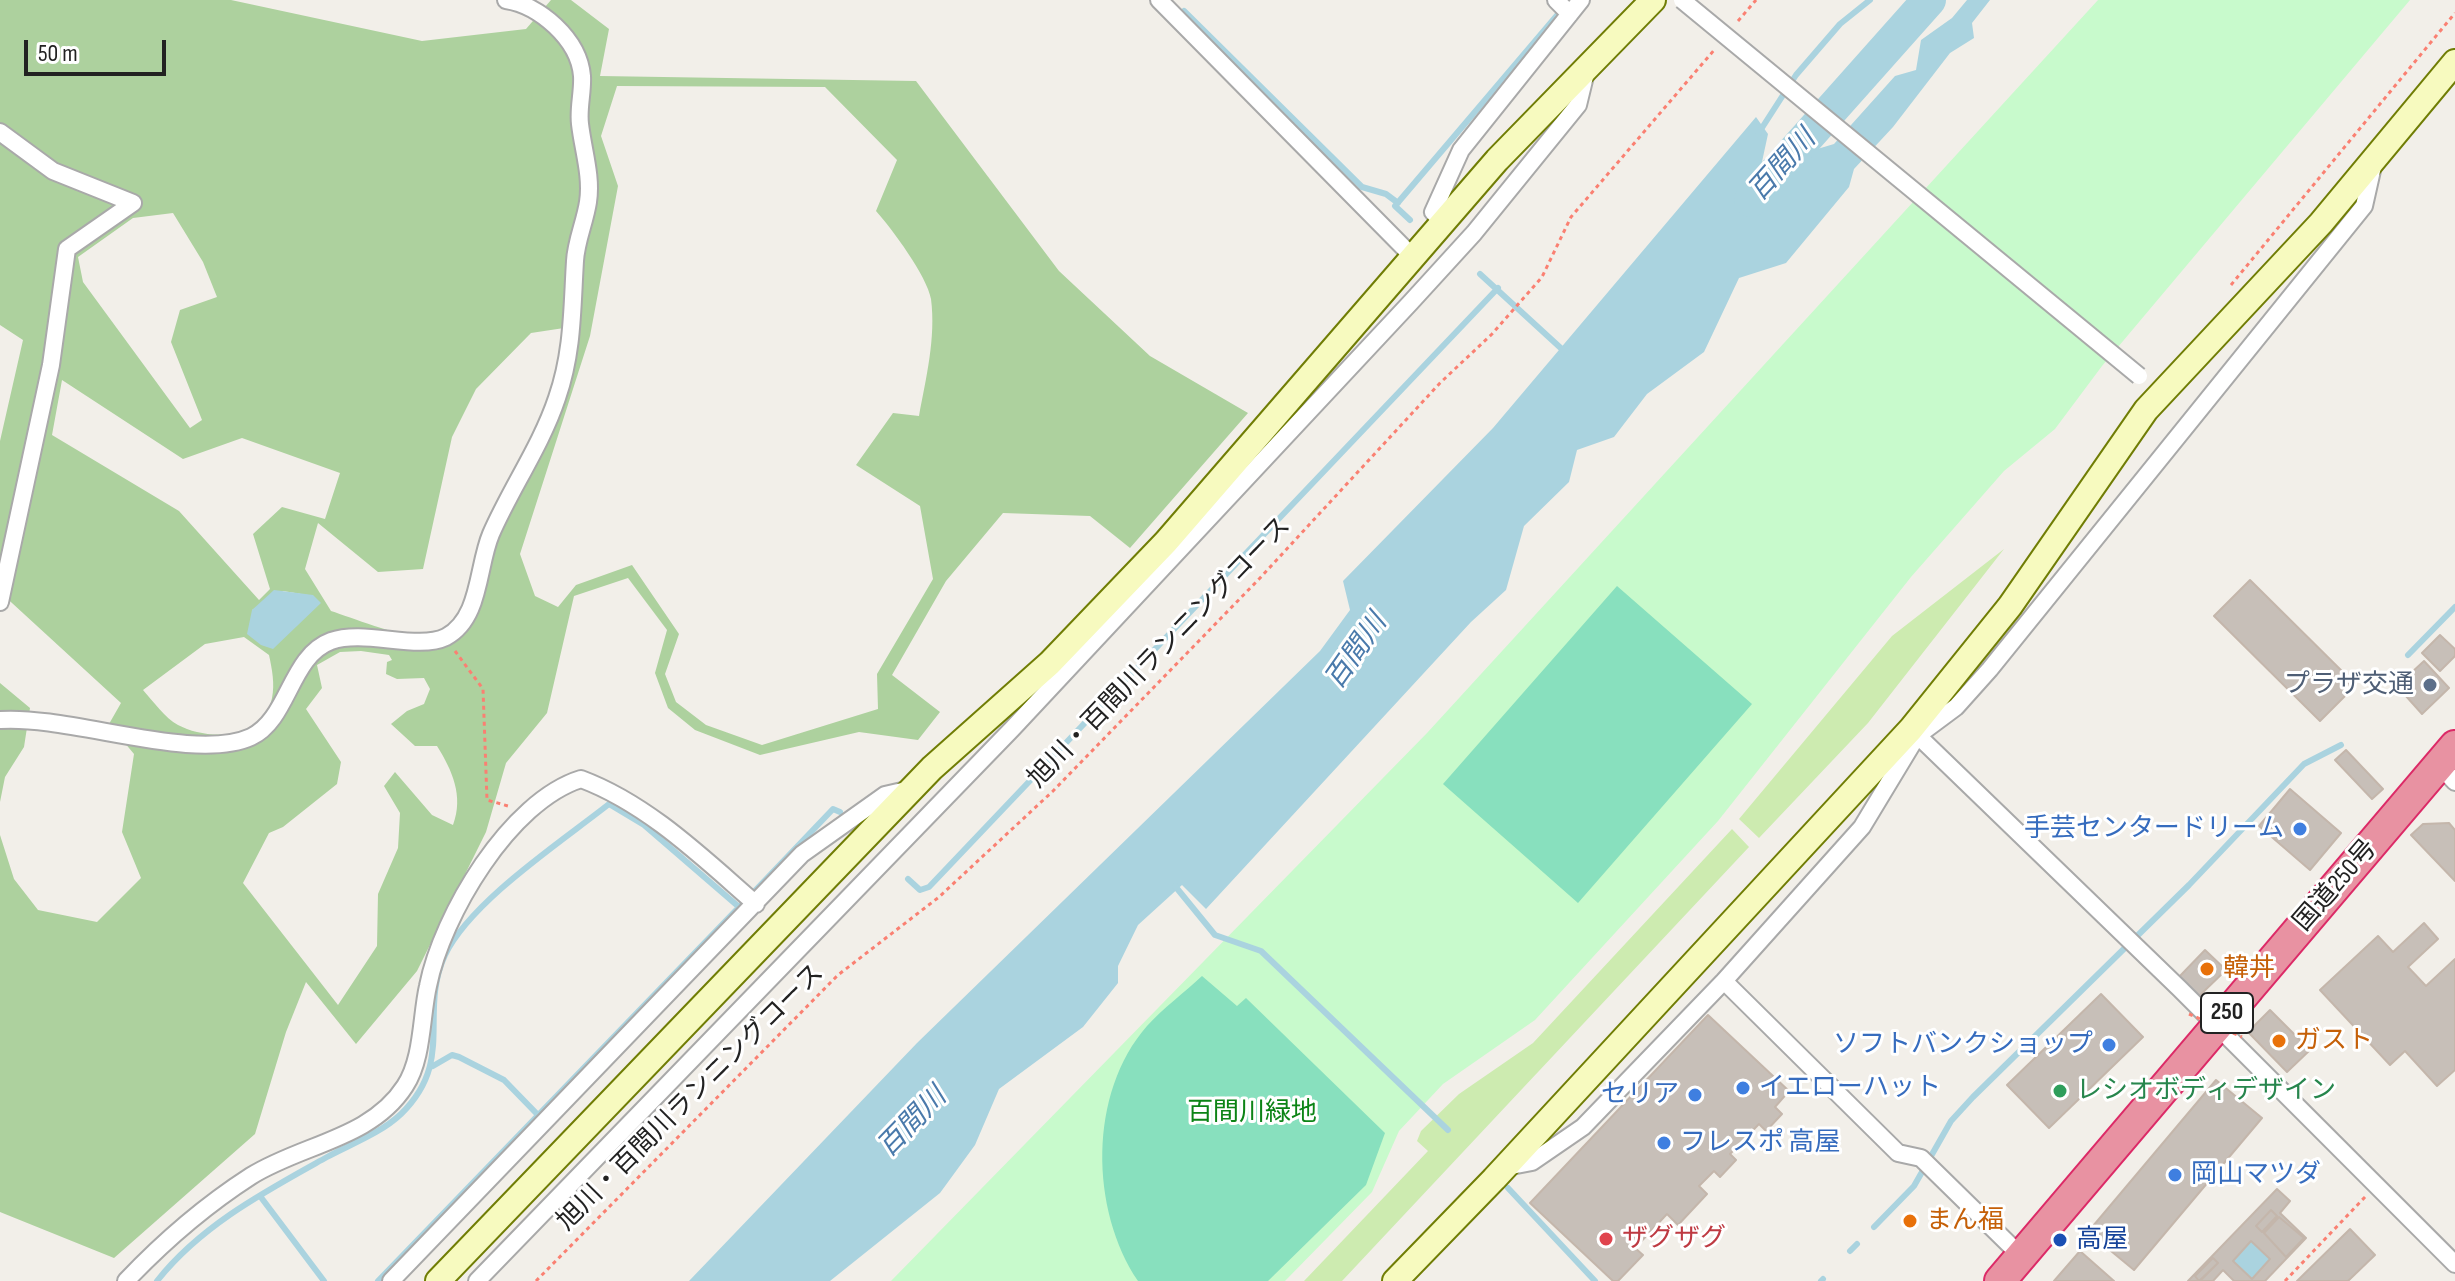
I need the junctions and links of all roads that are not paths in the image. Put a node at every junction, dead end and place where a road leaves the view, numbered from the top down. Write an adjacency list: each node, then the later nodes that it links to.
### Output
1 (506, 0): 15 (street)
2 (1159, 0): 12 (street)
3 (1581, 0): 6 (street)
4 (1653, 0): 8 (street)
5 (1682, 0): 13 (street, bridge)
6 (1563, 7): 11 (street)
7 (2455, 62): 10 (street)
8 (1586, 70): 11 (street); 28 (street)
9 (0, 132): 14 (street)
10 (2374, 160): 13 (street); 16 (street)
11 (1443, 222): 12 (street)
12 (1411, 255): 18 (street)
13 (2159, 394): 16 (street)
14 (0, 602)
15 (0, 720)
16 (1914, 732): 20 (street); 21 (street); 22 (street)
17 (2450, 764): 21 (highway, 国道250号 / 250)
18 (912, 789): 19 (street); 27 (street)
19 (751, 900): 25 (street); 26 (street)
20 (1724, 981): 22 (street); 23 (street)
21 (2215, 1026): 23 (highway, 国道250号 / 250); 24 (street)
22 (1505, 1167): 29 (street)
23 (2021, 1256): 30 (highway, 国道250号 / 250)
24 (2455, 1264)
25 (126, 1281)
26 (391, 1281)
27 (438, 1281)
28 (477, 1281)
29 (1395, 1281)
30 (2000, 1281)

